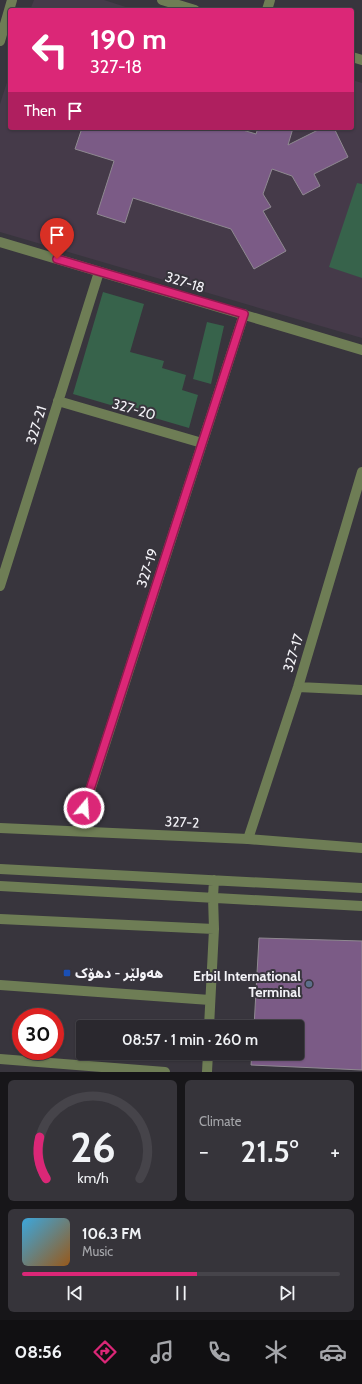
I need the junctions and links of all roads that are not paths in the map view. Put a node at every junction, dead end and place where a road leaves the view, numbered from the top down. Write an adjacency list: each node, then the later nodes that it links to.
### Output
1 (162, 0): 2 (street)
2 (188, 8)
3 (8, 14): 4 (street)
4 (0, 41)
5 (0, 242): 6 (street, 327-18)
6 (99, 272): 7 (street, 327-18); 9 (street, 327-21)
7 (244, 314): 8 (street, 327-18); 10 (street, 327-19)
8 (362, 350)
9 (58, 401): 10 (street, 327-20); 12 (street, 327-21)
10 (202, 443): 16 (street, 327-19)
11 (362, 472): 13 (street, 327-17)
12 (0, 586)
13 (298, 687): 14 (street); 17 (street, 327-17)
14 (362, 690)
15 (0, 828): 16 (street, 327-2)
16 (77, 831): 17 (street, 327-2)
17 (248, 839): 18 (street, 327-2)
18 (362, 848)
19 (0, 869): 20 (street)
20 (214, 880): 22 (street); 23 (street)
21 (0, 886): 23 (street)
22 (362, 888)
23 (213, 897): 24 (street); 26 (street)
24 (362, 906)
25 (0, 919): 26 (street)
26 (214, 929): 28 (street)
27 (0, 986): 28 (street)
28 (210, 1000): 29 (street)
29 (209, 1020)
30 (0, 1059): 32 (street)
31 (208, 1060): 33 (street)
32 (165, 1072)
33 (207, 1072)

